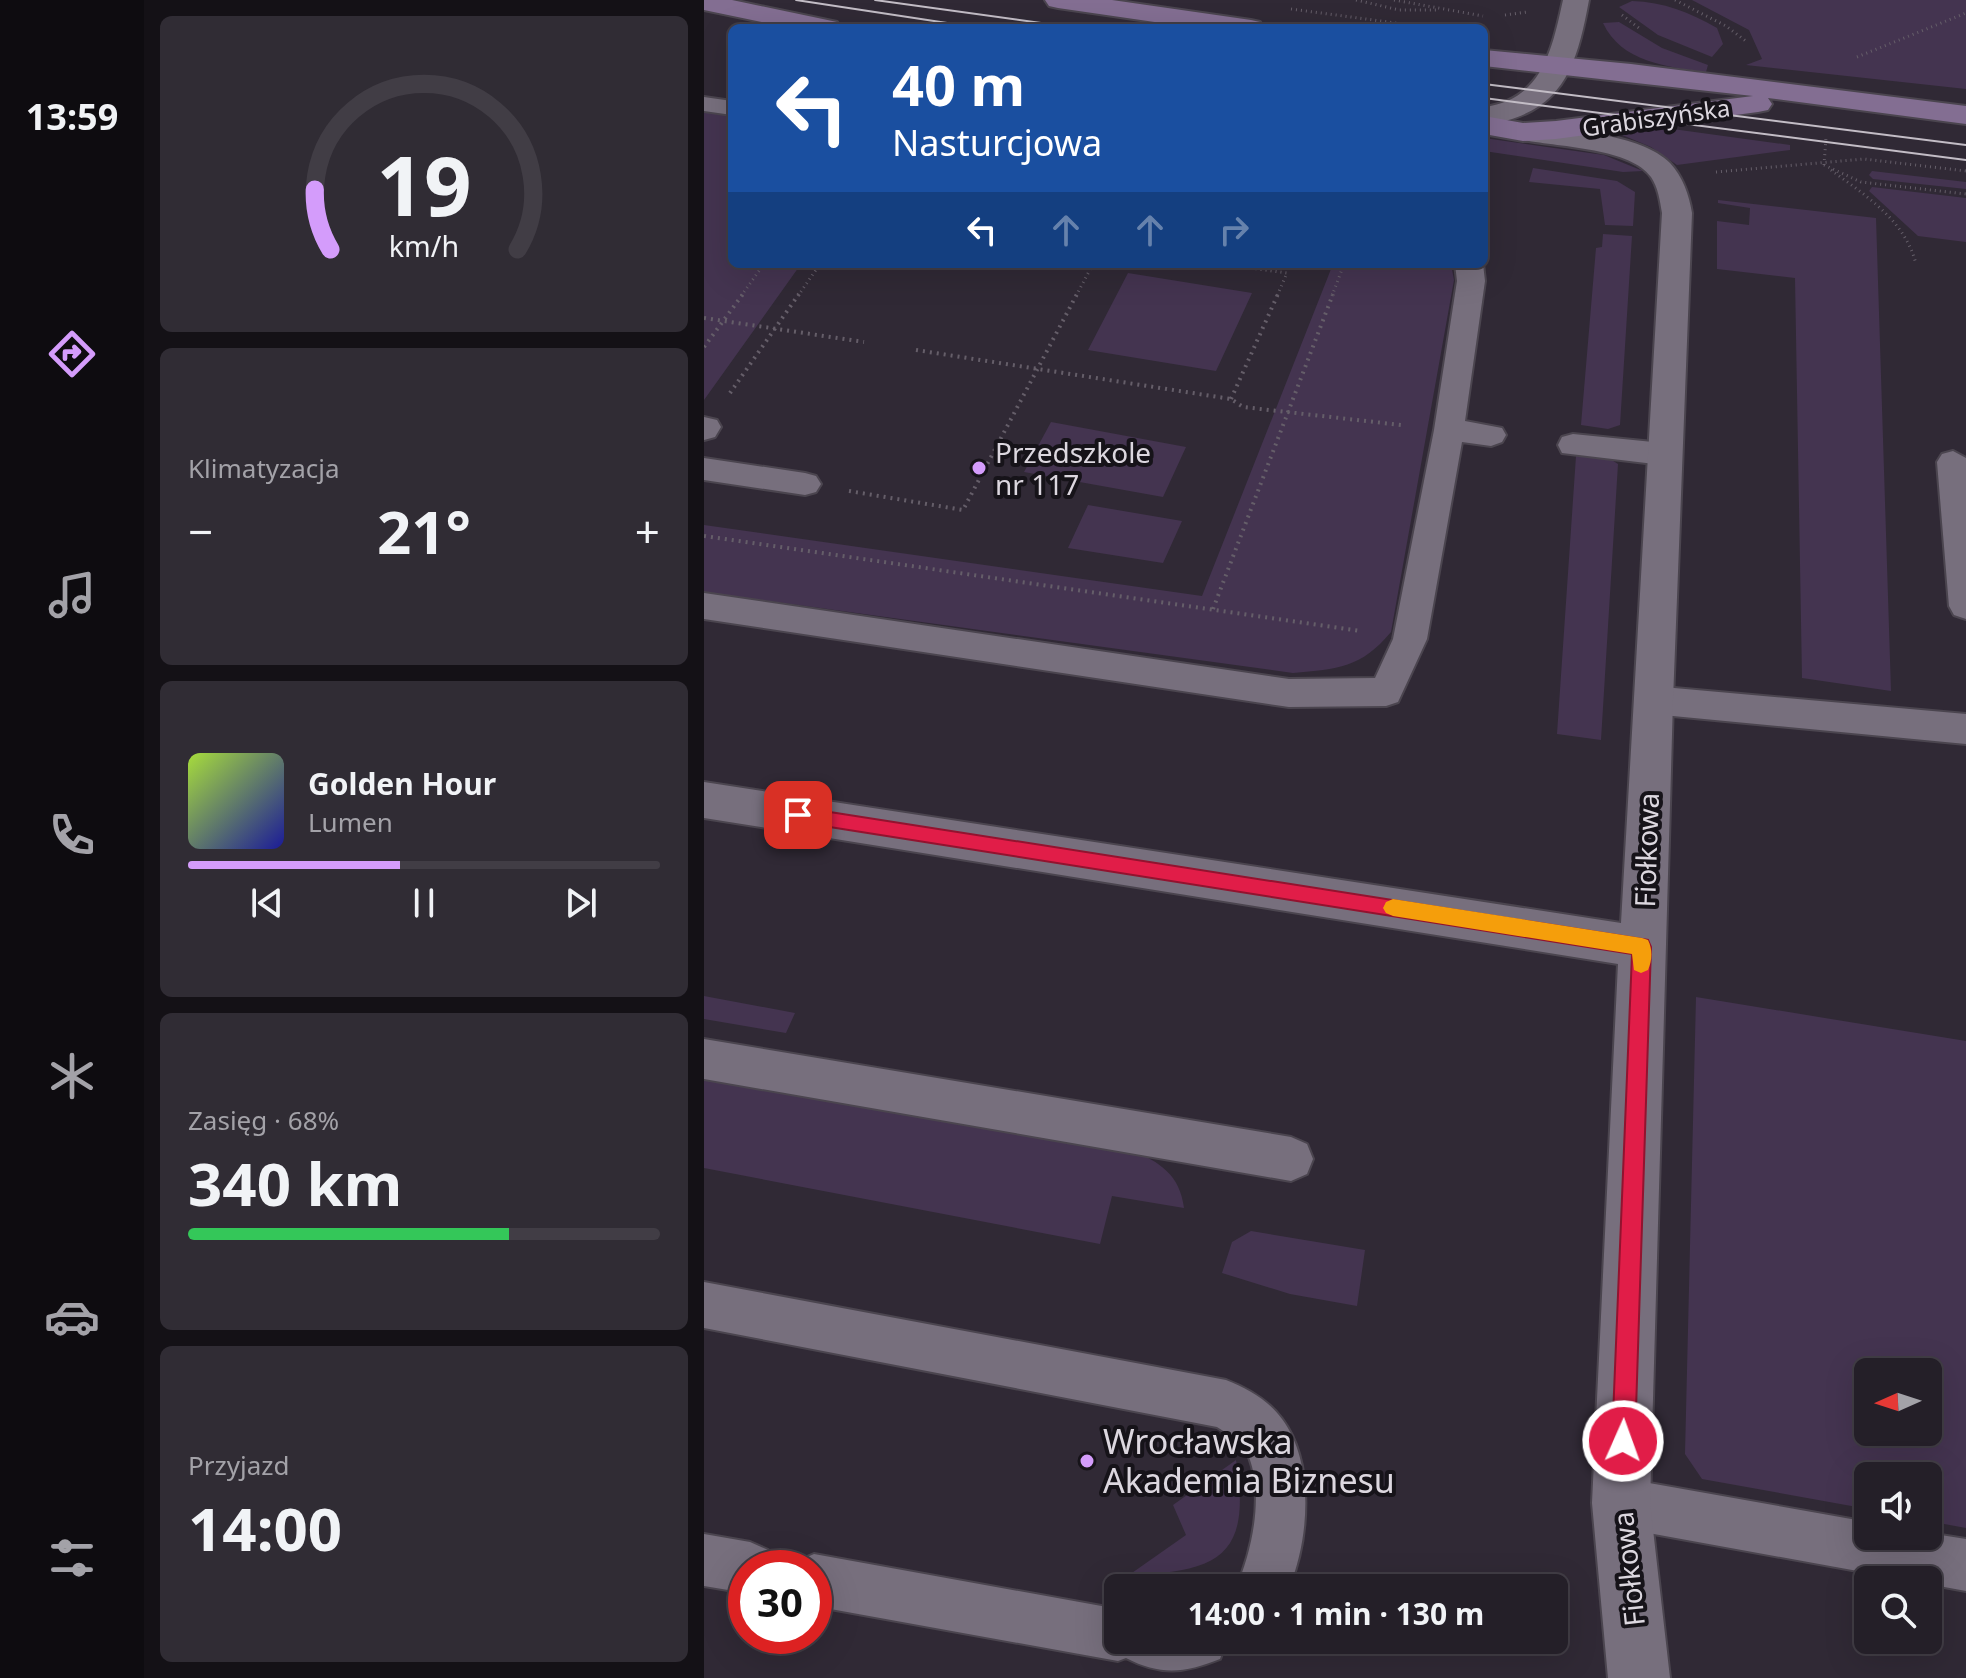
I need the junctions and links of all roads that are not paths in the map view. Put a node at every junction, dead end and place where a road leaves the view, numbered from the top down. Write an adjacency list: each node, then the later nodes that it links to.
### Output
1 (1058, 0): 5 (main road)
2 (1576, 0): 7 (street)
3 (704, 2): 4 (main road)
4 (809, 24)
5 (1223, 24)
6 (1488, 58): 7 (main road, Grabiszyńska)
7 (1558, 65): 8 (main road, Grabiszyńska); 12 (street)
8 (1828, 98): 11 (main road, Grabiszyńska); 14 (main road, Grabiszyńska)
9 (704, 104): 10 (lane)
10 (728, 107)
11 (1966, 115)
12 (1488, 116)
13 (1488, 126): 14 (main road, Grabiszyńska)
14 (1523, 132): 19 (street, Fiołkowa)
15 (1469, 268): 16 (lane)
16 (1449, 430): 17 (lane); 24 (lane)
17 (1491, 435)
18 (1573, 445): 19 (lane)
19 (1663, 454): 26 (street, Fiołkowa)
20 (1953, 462): 23 (lane)
21 (704, 469): 22 (lane)
22 (805, 484)
23 (1961, 498): 25 (lane)
24 (704, 606)
25 (1966, 606)
26 (1652, 700): 27 (lane); 29 (street, Fiołkowa)
27 (1966, 729)
28 (704, 800): 29 (street)
29 (1642, 947): 33 (street, Fiołkowa)
30 (704, 1059): 31 (lane)
31 (1291, 1159)
32 (704, 1305): 37 (lane)
33 (1621, 1503): 36 (lane); 40 (street, Fiołkowa)
34 (704, 1560): 35 (lane)
35 (728, 1564)
36 (1966, 1565)
37 (1267, 1574)
38 (832, 1583): 39 (lane)
39 (1104, 1632)
40 (1639, 1678)

